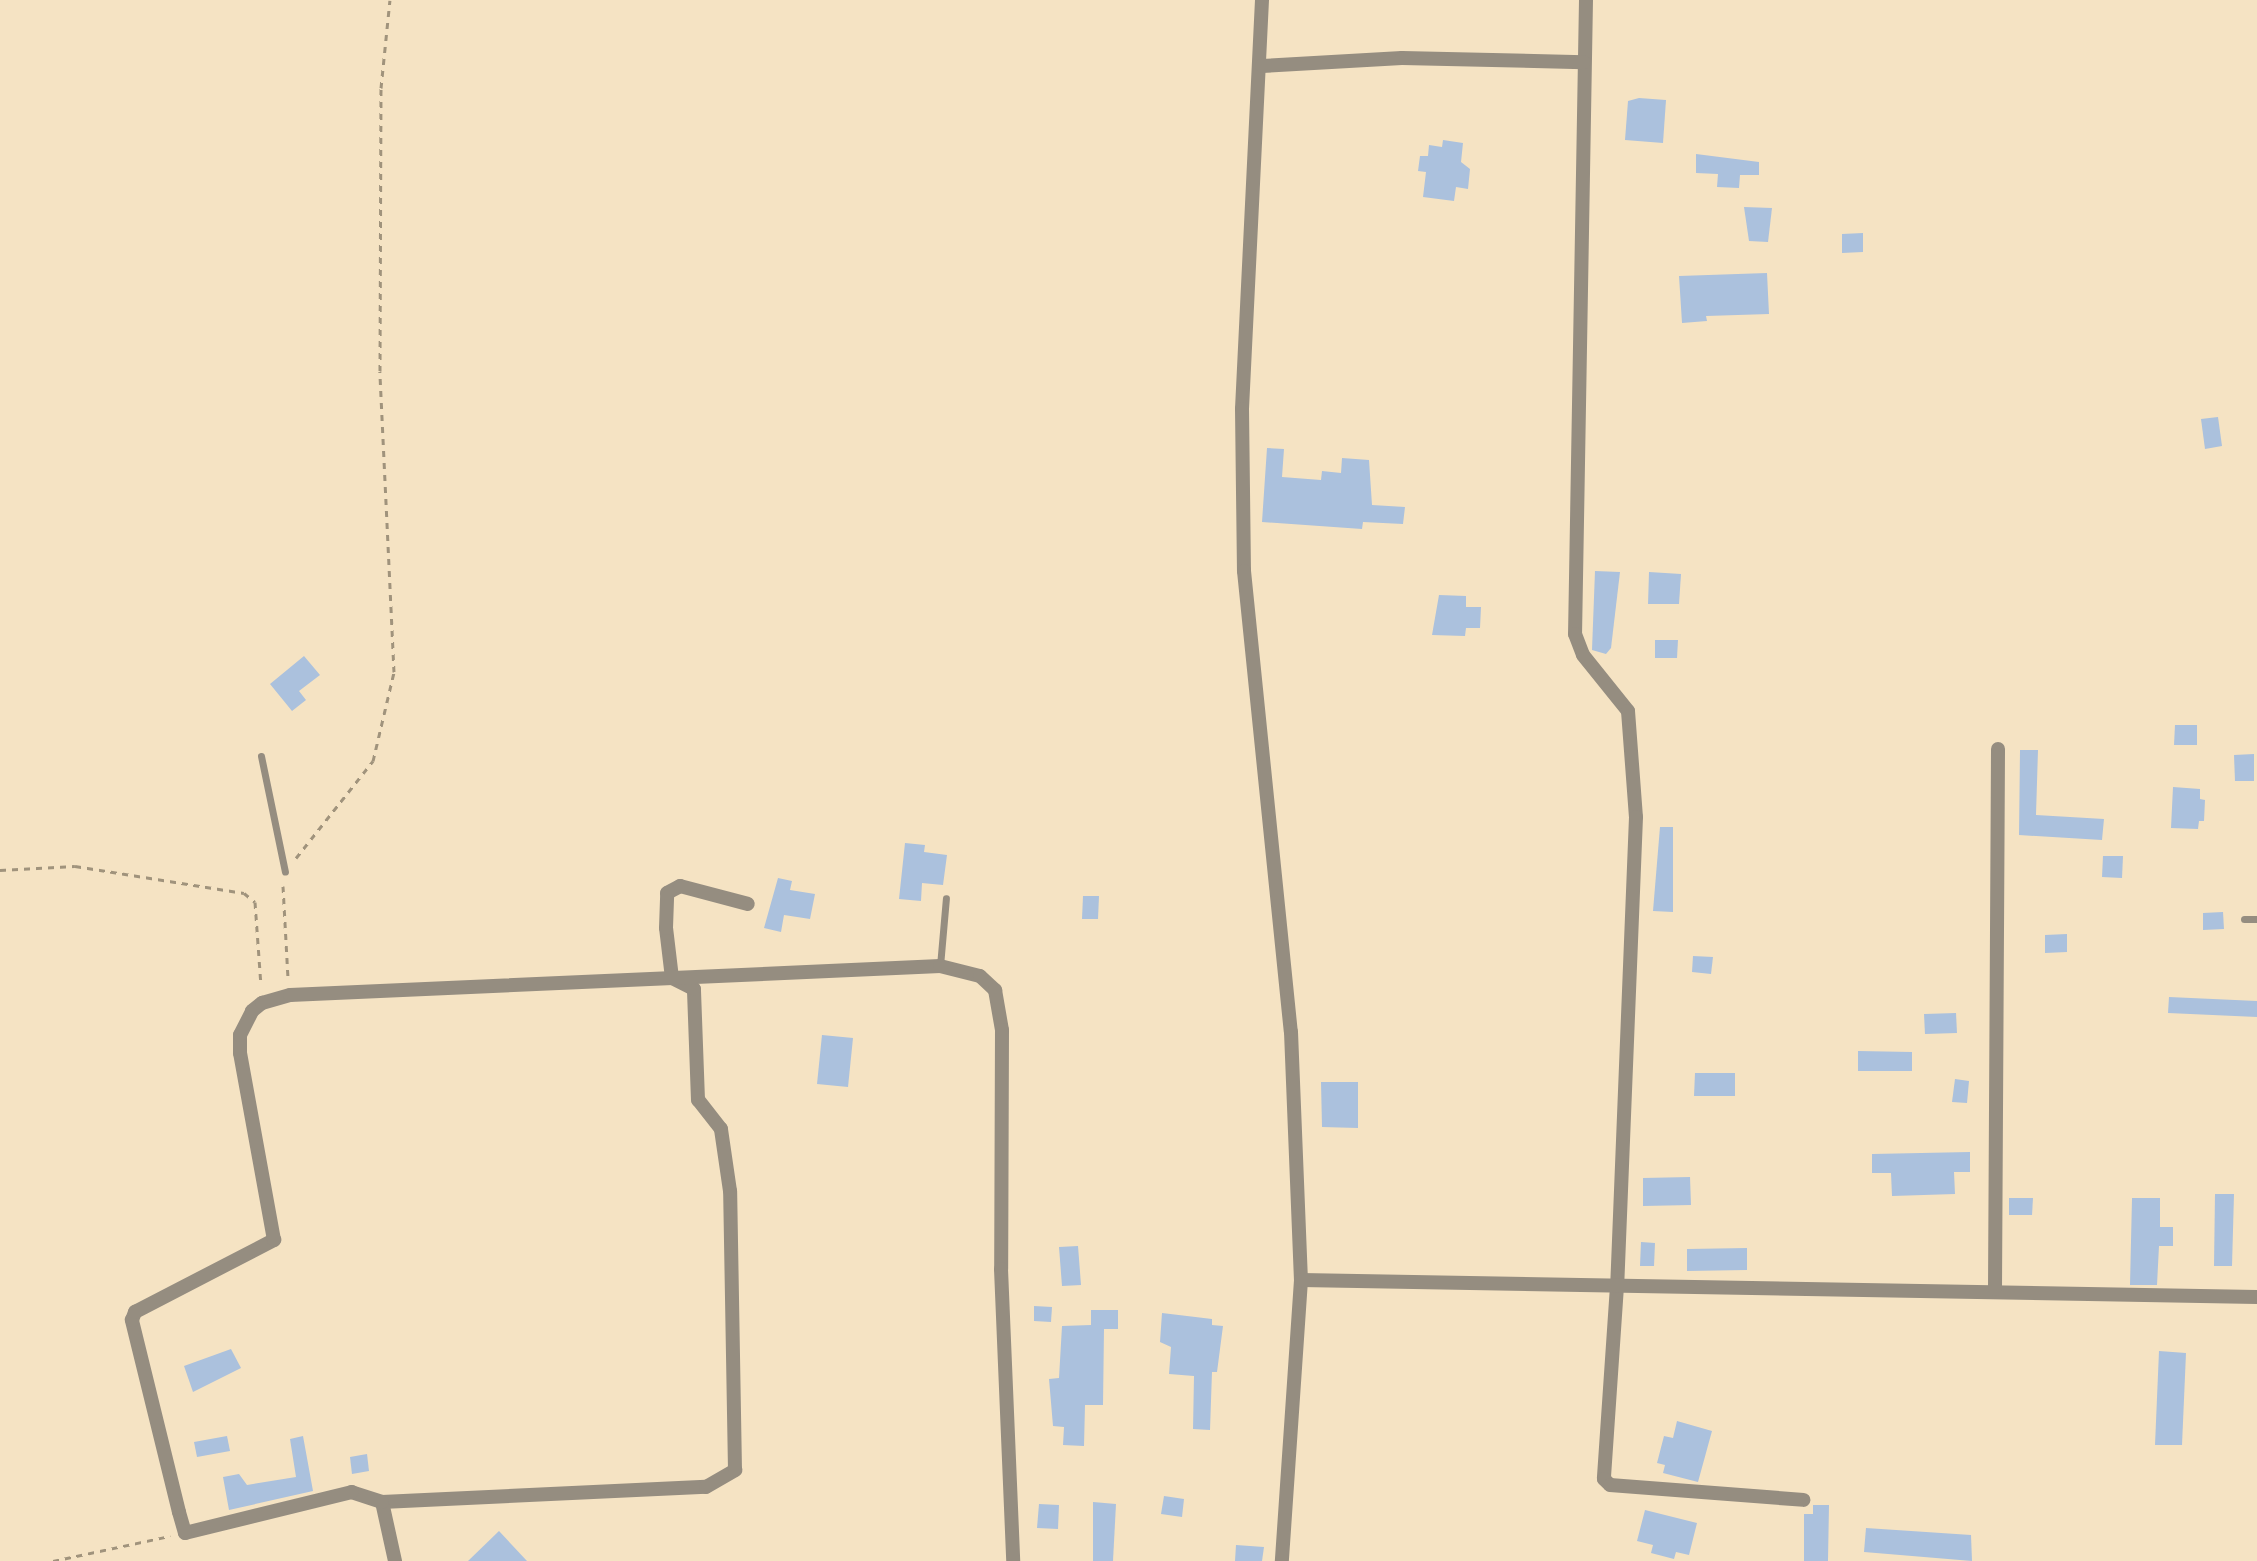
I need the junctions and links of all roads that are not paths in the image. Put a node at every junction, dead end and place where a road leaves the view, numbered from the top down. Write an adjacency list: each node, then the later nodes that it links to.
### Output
1 (1262, 0): 4 (street)
2 (1586, 0): 3 (street)
3 (1584, 62): 4 (street); 15 (street)
4 (1262, 66): 14 (street)
5 (1998, 749): 16 (street)
6 (261, 756): 7 (lane)
7 (285, 872)
8 (946, 898): 12 (lane)
9 (748, 904): 13 (street)
10 (2244, 919): 11 (lane)
11 (2257, 919)
12 (940, 966): 13 (street); 21 (street)
13 (672, 978): 19 (street); 19 (street)
14 (1301, 1280): 15 (street); 22 (street)
15 (1617, 1286): 16 (street); 18 (street)
16 (1995, 1289): 17 (street)
17 (2257, 1297)
18 (1803, 1500)
19 (382, 1502): 20 (street)
20 (395, 1561)
21 (1013, 1561)
22 (1282, 1561)

